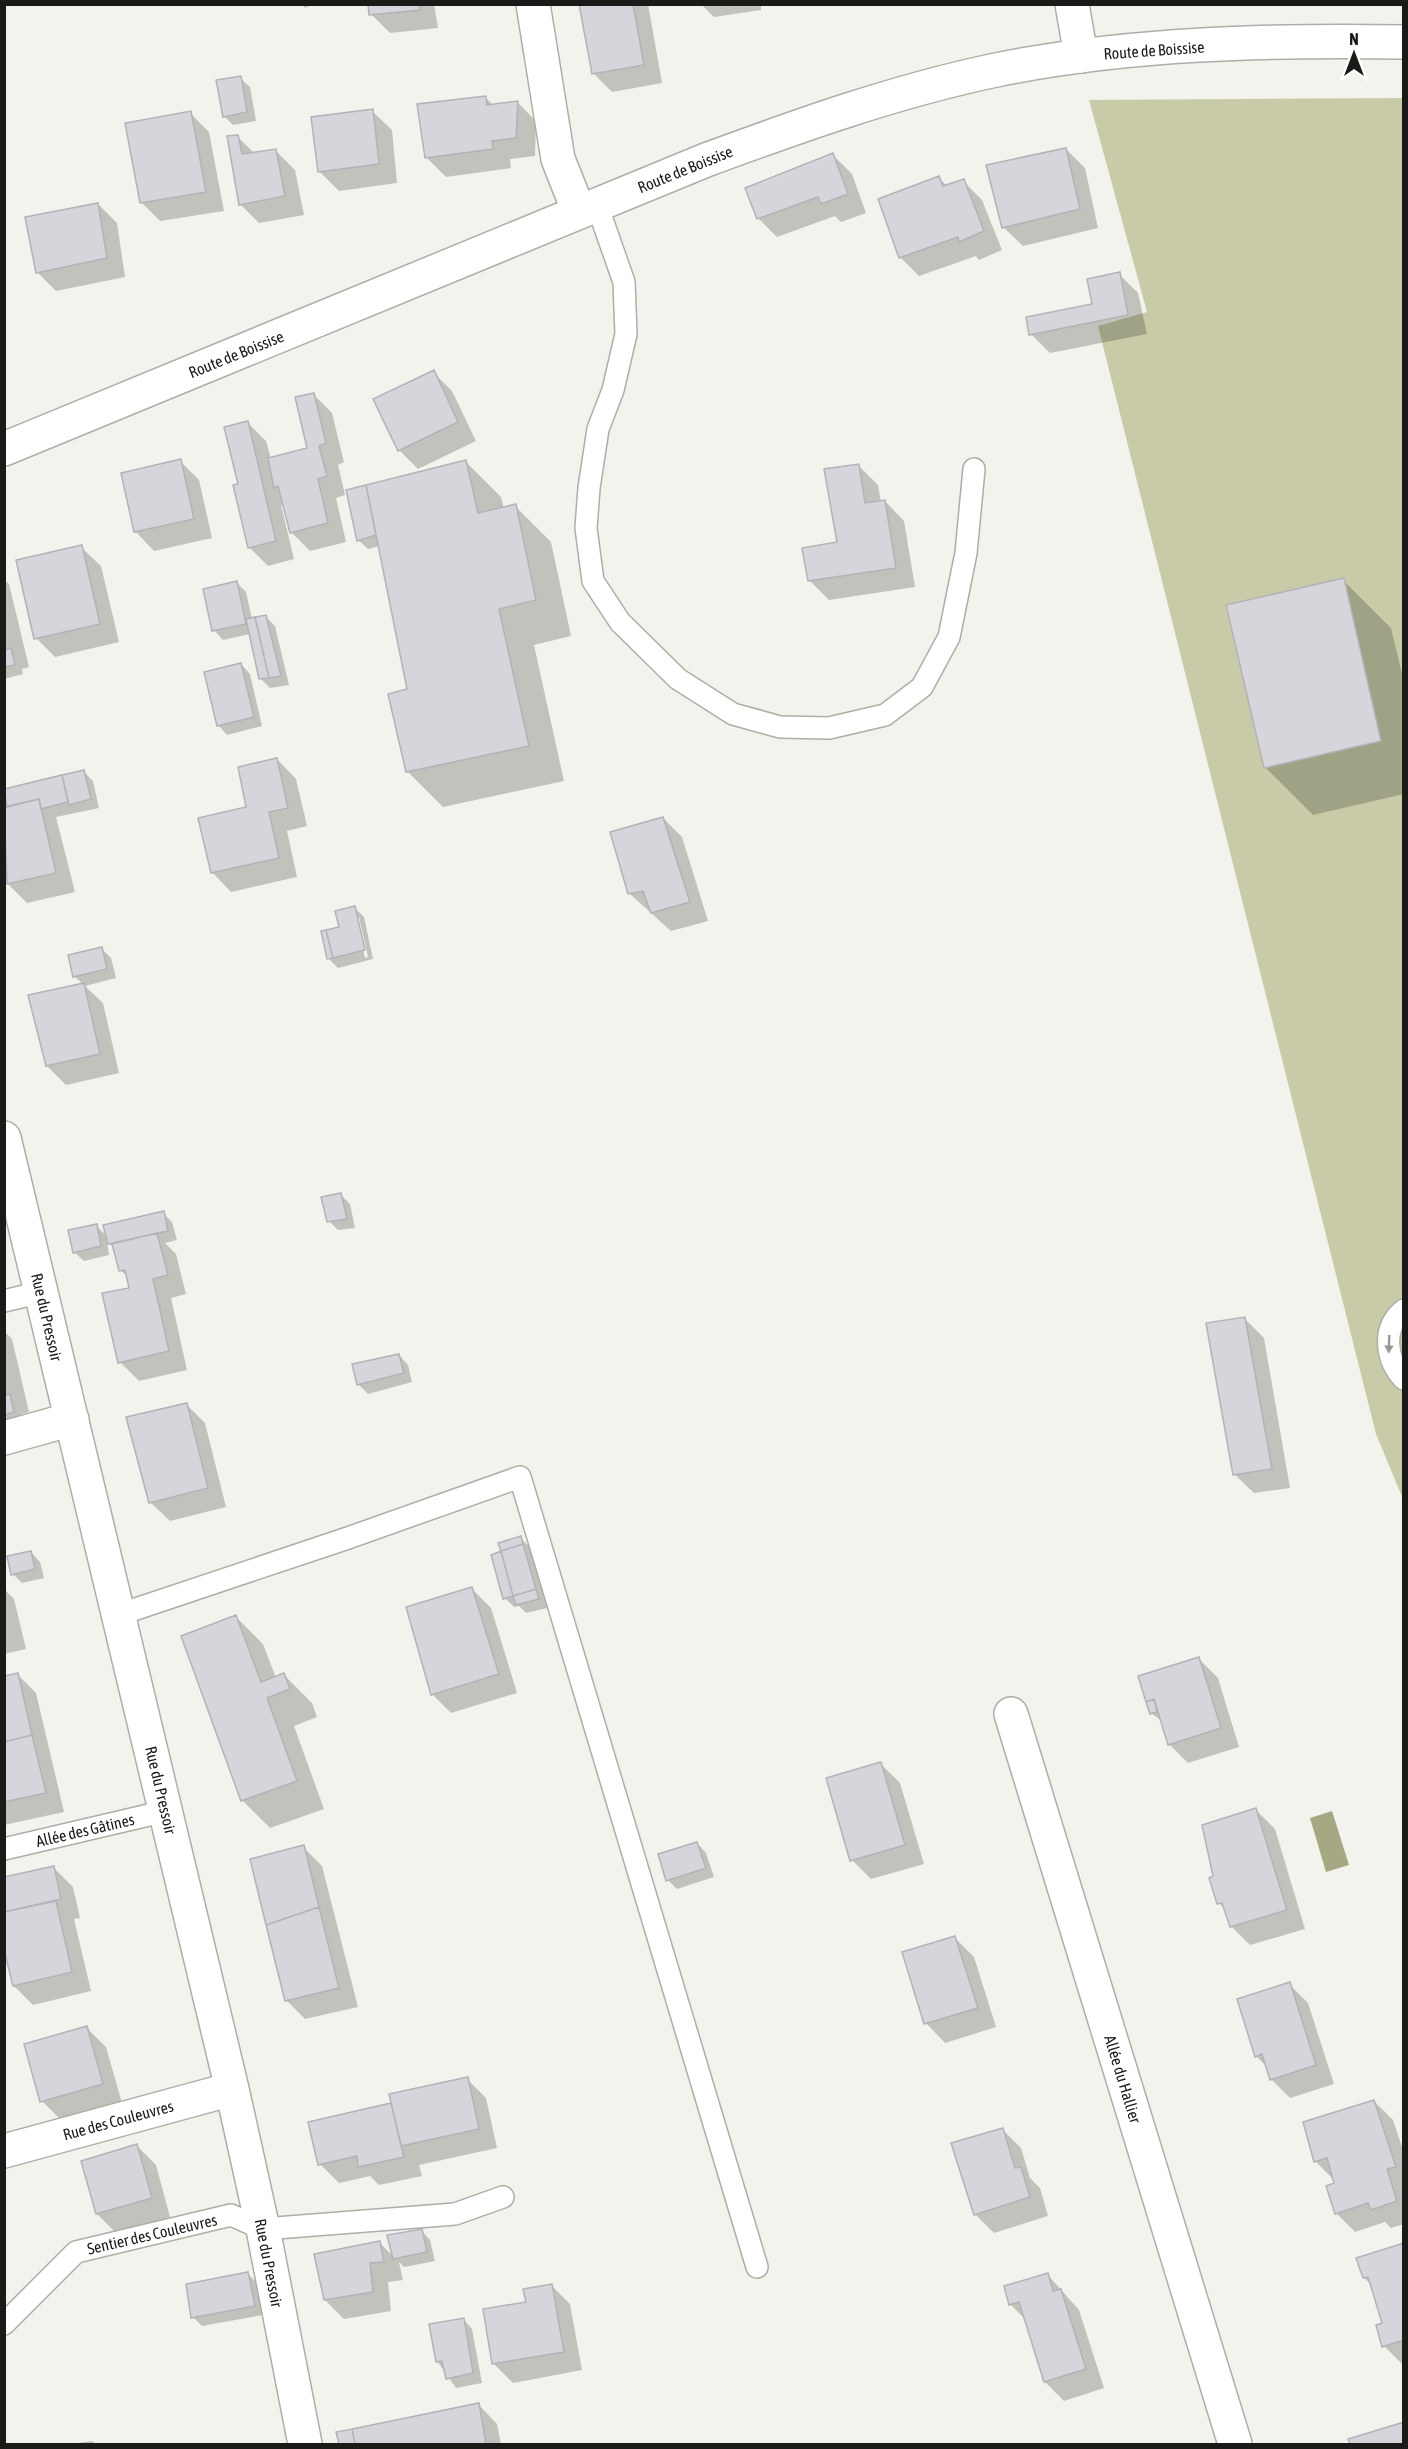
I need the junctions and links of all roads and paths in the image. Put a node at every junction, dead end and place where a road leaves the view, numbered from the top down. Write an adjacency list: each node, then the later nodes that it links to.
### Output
1 (533, 4): 5 (street)
2 (1072, 4): 4 (street)
3 (1404, 42): 4 (street, Route de Boissise)
4 (1081, 56): 5 (street, Route de Boissise)
5 (588, 209): 6 (street, Route de Boissise); 7 (lane)
6 (4, 449)
7 (974, 469)
8 (4, 1138): 9 (street, Rue du Pressoir)
9 (41, 1292): 10 (lane); 13 (street, Rue du Pressoir)
10 (4, 1301)
11 (1404, 1310): 12 (lane, one-way to 12)
12 (1404, 1379)
13 (72, 1419): 14 (street); 15 (street, Rue du Pressoir)
14 (4, 1438)
15 (118, 1615): 17 (street, Rue du Pressoir); 23 (lane)
16 (1011, 1714): 26 (street, Allée du Hallier)
17 (166, 1811): 18 (lane, Allée des Gâtines); 19 (street, Rue du Pressoir)
18 (4, 1849)
19 (232, 2089): 20 (street, Rue des Couleuvres); 22 (street, Rue du Pressoir)
20 (4, 2151)
21 (503, 2197): 22 (lane, Sentier des Couleuvres)
22 (263, 2229): 24 (lane, Sentier des Couleuvres); 25 (street, Rue du Pressoir)
23 (757, 2267)
24 (4, 2324)
25 (305, 2445)
26 (1235, 2445)

